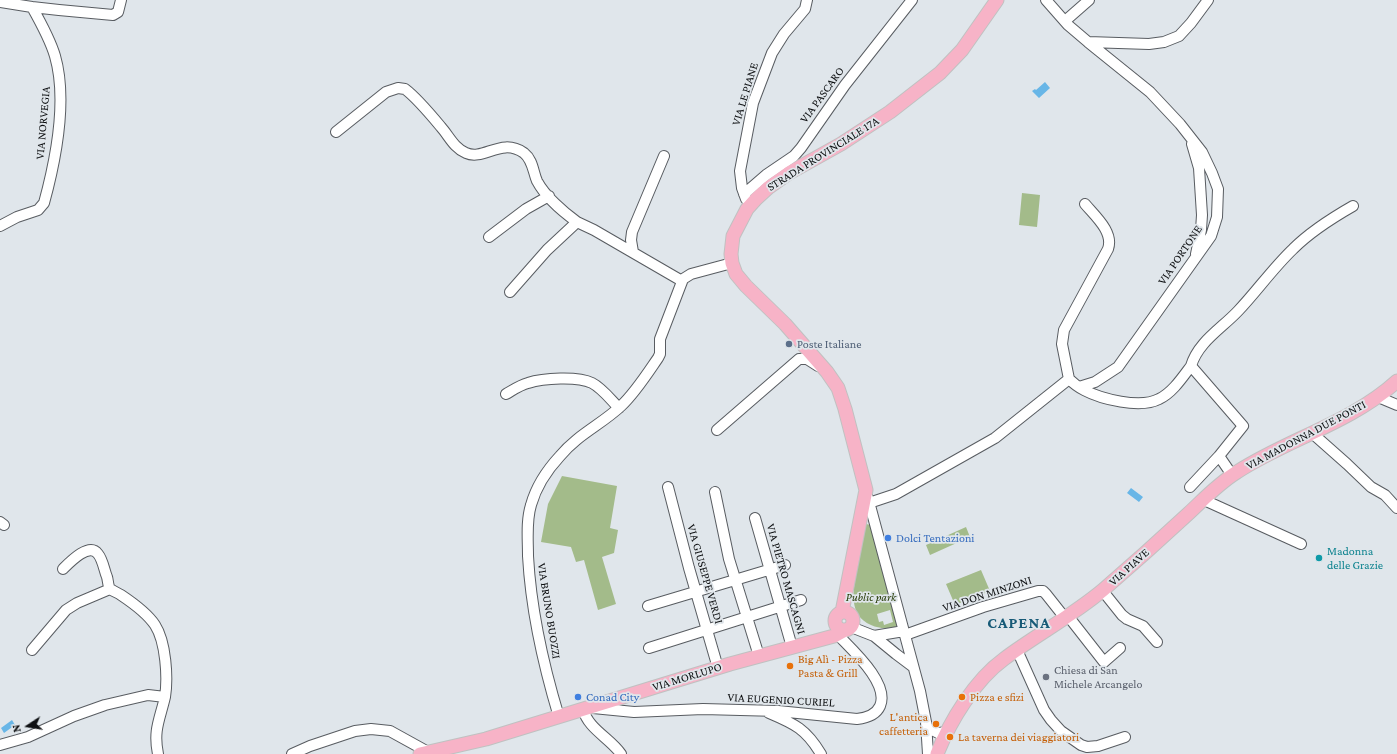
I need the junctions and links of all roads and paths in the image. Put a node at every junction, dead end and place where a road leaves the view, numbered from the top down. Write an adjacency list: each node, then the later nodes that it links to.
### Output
1 (121, 0): 9 (street)
2 (807, 0): 16 (street, VIA LE PIANE)
3 (912, 0): 16 (street, VIA PASCARO)
4 (997, 0): 16 (main road, STRADA PROVINCIALE 17A)
5 (1046, 0): 10 (street, VIA PORTONE)
6 (1089, 0): 10 (street)
7 (1208, 0): 11 (street)
8 (0, 2): 9 (street)
9 (32, 7): 20 (street, VIA NORVEGIA)
10 (1065, 22): 11 (street, VIA PORTONE)
11 (1088, 42): 13 (street, VIA PORTONE)
12 (336, 132): 15 (street)
13 (1190, 137): 23 (street); 23 (street, VIA PORTONE)
14 (664, 156): 22 (street)
15 (549, 196): 19 (street); 21 (street)
16 (747, 199): 24 (main road, STRADA PROVINCIALE 17A)
17 (1085, 204): 29 (street)
18 (1353, 206): 27 (street)
19 (577, 222): 22 (street); 26 (street)
20 (0, 226)
21 (489, 237)
22 (633, 252): 25 (street)
23 (1195, 258): 31 (street, VIA PORTONE)
24 (732, 263): 25 (street); 28 (main road, STRADA PROVINCIALE 17A)
25 (682, 281): 35 (street, VIA BRUNO BUOZZI)
26 (510, 292)
27 (1191, 366): 31 (street); 38 (street)
28 (827, 372): 36 (street); 43 (main road, STRADA PROVINCIALE 17A)
29 (1069, 379): 31 (street); 43 (street)
30 (1397, 381): 33 (main road, VIA MADONNA DUE PONTI)
31 (1079, 387)
32 (506, 394): 35 (street)
33 (1378, 396): 34 (street); 37 (main road, VIA MADONNA DUE PONTI)
34 (1397, 405)
35 (618, 408): 80 (street, VIA BRUNO BUOZZI)
36 (717, 430)
37 (1312, 433): 39 (main road, VIA MADONNA DUE PONTI); 45 (street)
38 (1219, 456): 39 (street); 41 (street)
39 (1232, 474): 44 (main road, VIA PIAVE)
40 (668, 487): 54 (street, VIA GIUSEPPE VERDI)
41 (1190, 487)
42 (715, 492): 51 (street)
43 (868, 497): 58 (main road, STRADA PROVINCIALE 17A); 63 (street)
44 (1204, 500): 47 (street); 53 (main road, VIA PIAVE)
45 (1397, 508)
46 (755, 518): 50 (street, VIA PIETRO MASCAGNI)
47 (1301, 544)
48 (785, 565): 50 (street)
49 (63, 569): 52 (street)
50 (770, 570): 51 (street); 57 (street, VIA PIETRO MASCAGNI)
51 (735, 580): 54 (street); 59 (street)
52 (110, 589): 71 (street); 77 (street)
53 (1102, 590): 60 (main road, VIA PIAVE); 66 (street)
54 (696, 592): 56 (street); 61 (street, VIA GIUSEPPE VERDI)
55 (802, 600): 57 (street)
56 (648, 606)
57 (780, 606): 59 (street); 67 (street, VIA PIETRO MASCAGNI)
58 (839, 615): 62 (main road); 65 (main road)
59 (746, 617): 61 (street); 74 (street)
60 (1067, 617): 63 (street, VIA DON MINZONI); 70 (street, VIA DON MINZONI); 72 (main road, VIA PIAVE)
61 (707, 630): 69 (street); 76 (street, VIA GIUSEPPE VERDI)
62 (845, 630): 64 (street); 65 (main road, VIA MORLUPO); 79 (street, VIA EUGENIO CURIEL)
63 (904, 633): 64 (street, VIA DON MINZONI); 68 (street)
64 (874, 636): 73 (street)
65 (817, 640): 67 (main road, VIA MORLUPO)
66 (1157, 642)
67 (792, 647): 74 (main road, VIA MORLUPO)
68 (908, 647): 73 (street); 75 (street)
69 (649, 648)
70 (1120, 648)
71 (32, 650)
72 (1017, 650): 82 (main road, VIA PIAVE); 83 (street)
73 (896, 654): 75 (street)
74 (759, 656): 76 (main road, VIA MORLUPO)
75 (912, 666): 81 (street)
76 (718, 668): 78 (main road, VIA MORLUPO)
77 (164, 697): 84 (street); 86 (street)
78 (586, 708): 79 (street, VIA EUGENIO CURIEL); 80 (main road, VIA MORLUPO); 88 (street)
79 (764, 711): 89 (street)
80 (559, 717): 85 (main road, VIA MORLUPO)
81 (926, 727): 82 (street); 90 (street)
82 (948, 732): 91 (main road, VIA PIAVE)
83 (1125, 737)
84 (0, 746)
85 (424, 753): 87 (street)
86 (158, 754)
87 (292, 754)
88 (621, 754)
89 (821, 754)
90 (928, 754)
91 (937, 754)

